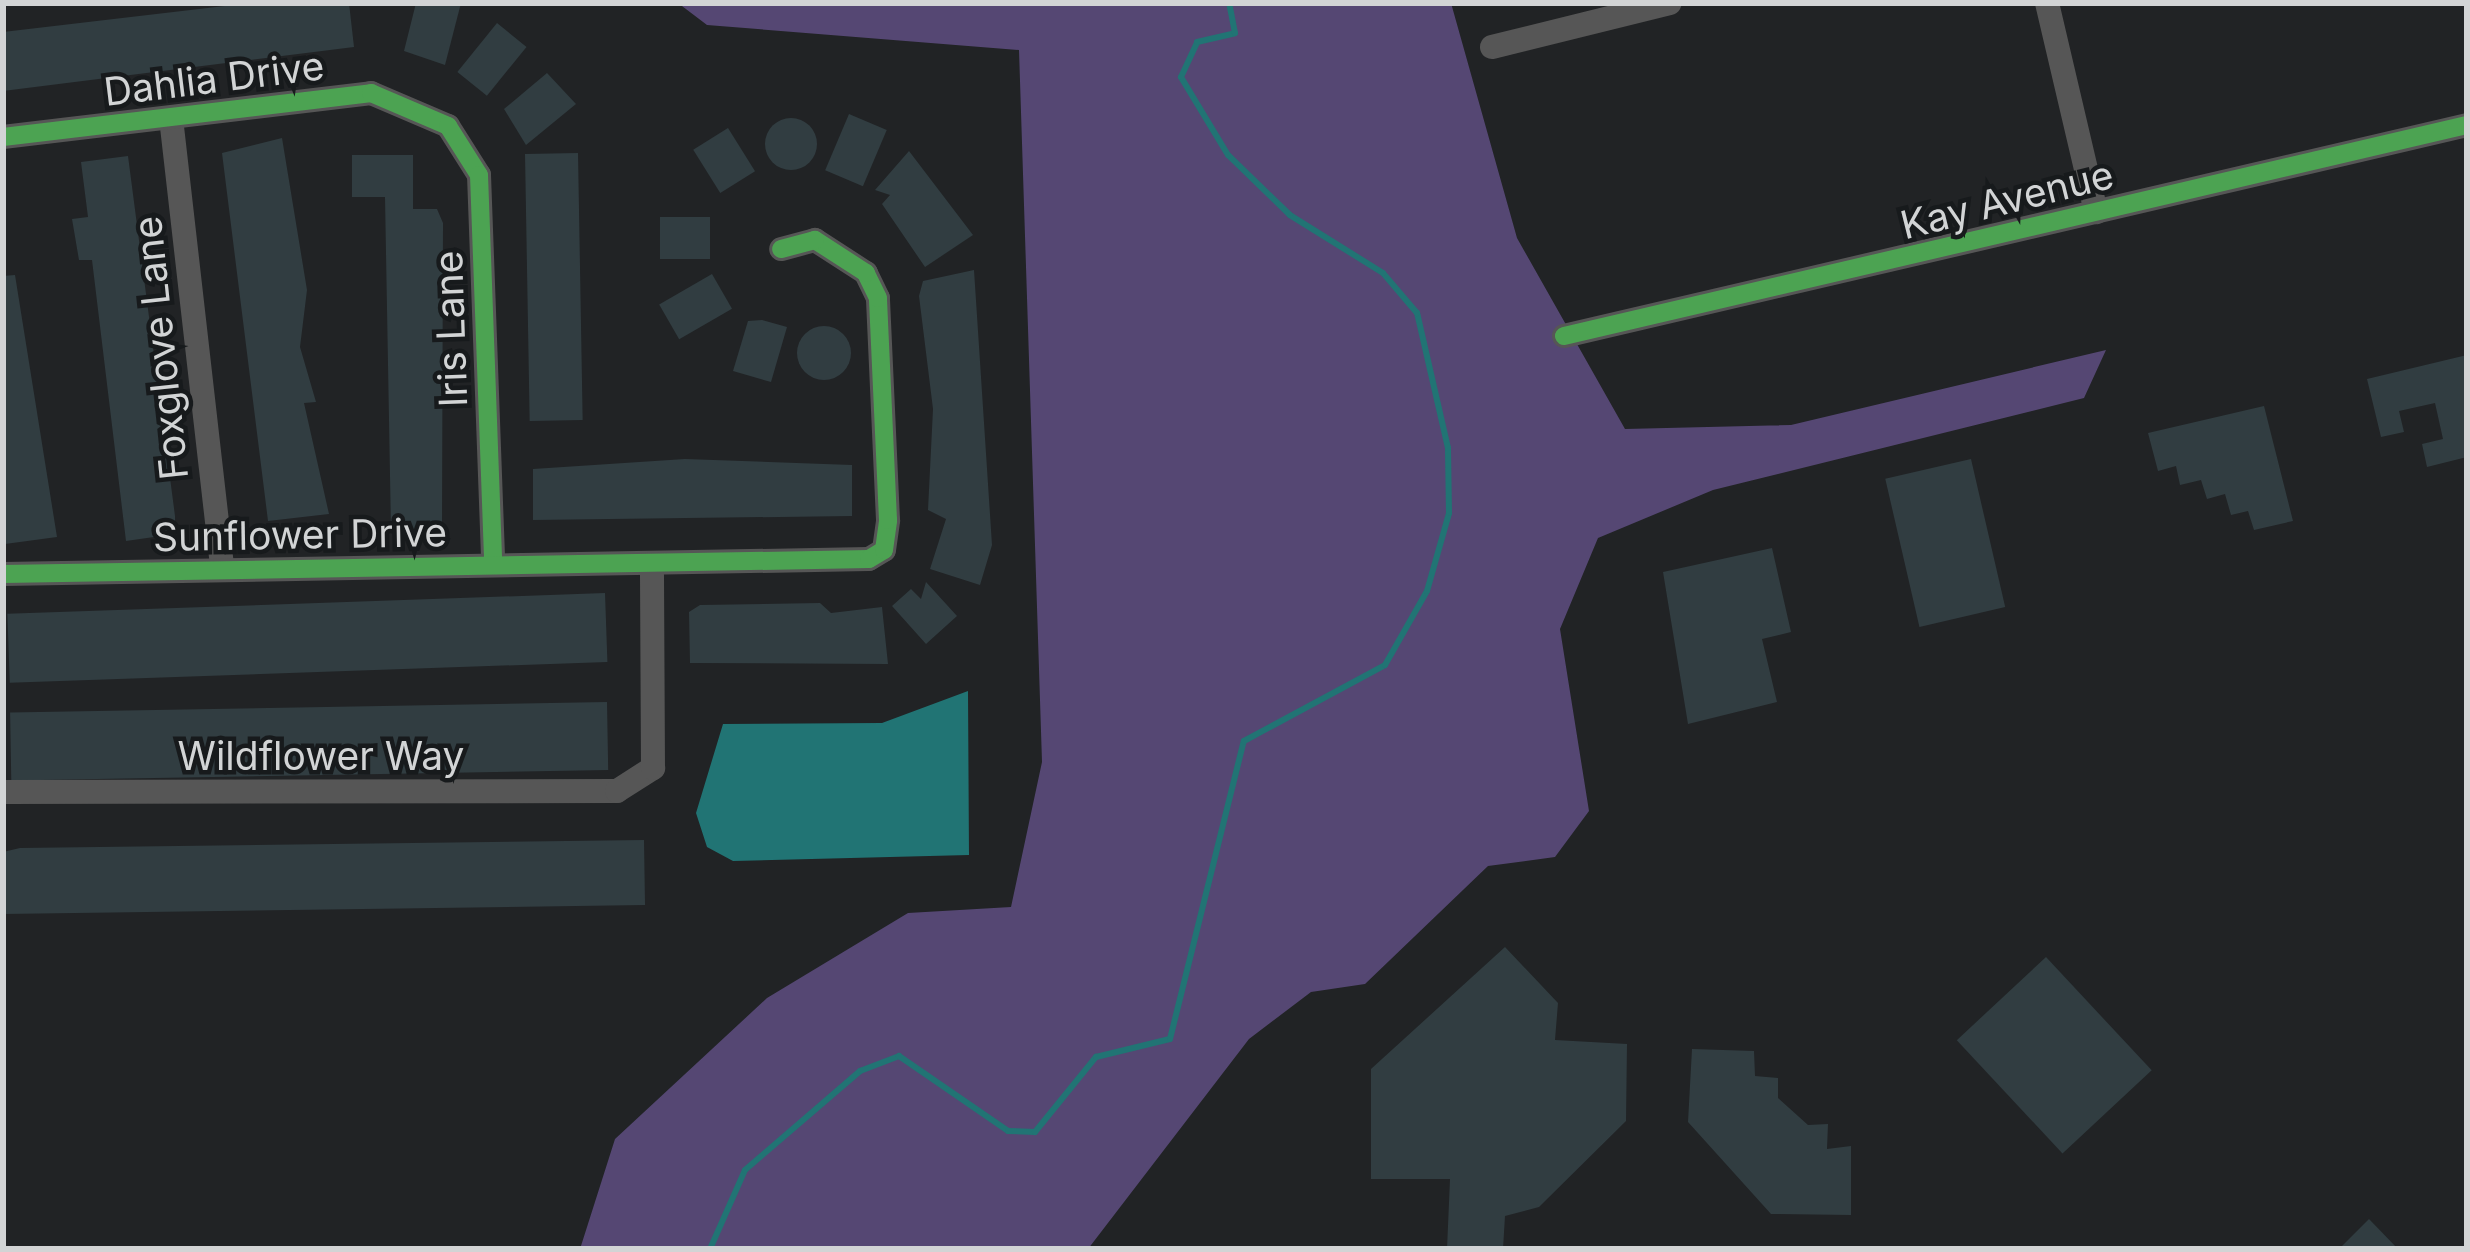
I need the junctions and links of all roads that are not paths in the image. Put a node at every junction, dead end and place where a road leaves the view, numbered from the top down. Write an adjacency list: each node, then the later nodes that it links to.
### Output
1 (1670, 3): 3 (street)
2 (2047, 3): 8 (street)
3 (1492, 47)
4 (429, 111): 5 (street, Dahlia Drive); 12 (street, Iris Lane)
5 (171, 118): 7 (street, Dahlia Drive); 13 (street, Foxglove Lane)
6 (2467, 125): 8 (street, Kay Avenue)
7 (3, 137)
8 (2096, 212): 10 (street, Kay Avenue)
9 (781, 249): 11 (street, Sunflower Drive)
10 (1564, 336)
11 (652, 563): 12 (street, Sunflower Drive); 15 (street, Wildflower Way)
12 (493, 564): 13 (street, Sunflower Drive)
13 (222, 569): 14 (street, Sunflower Drive)
14 (3, 574)
15 (3, 792)

